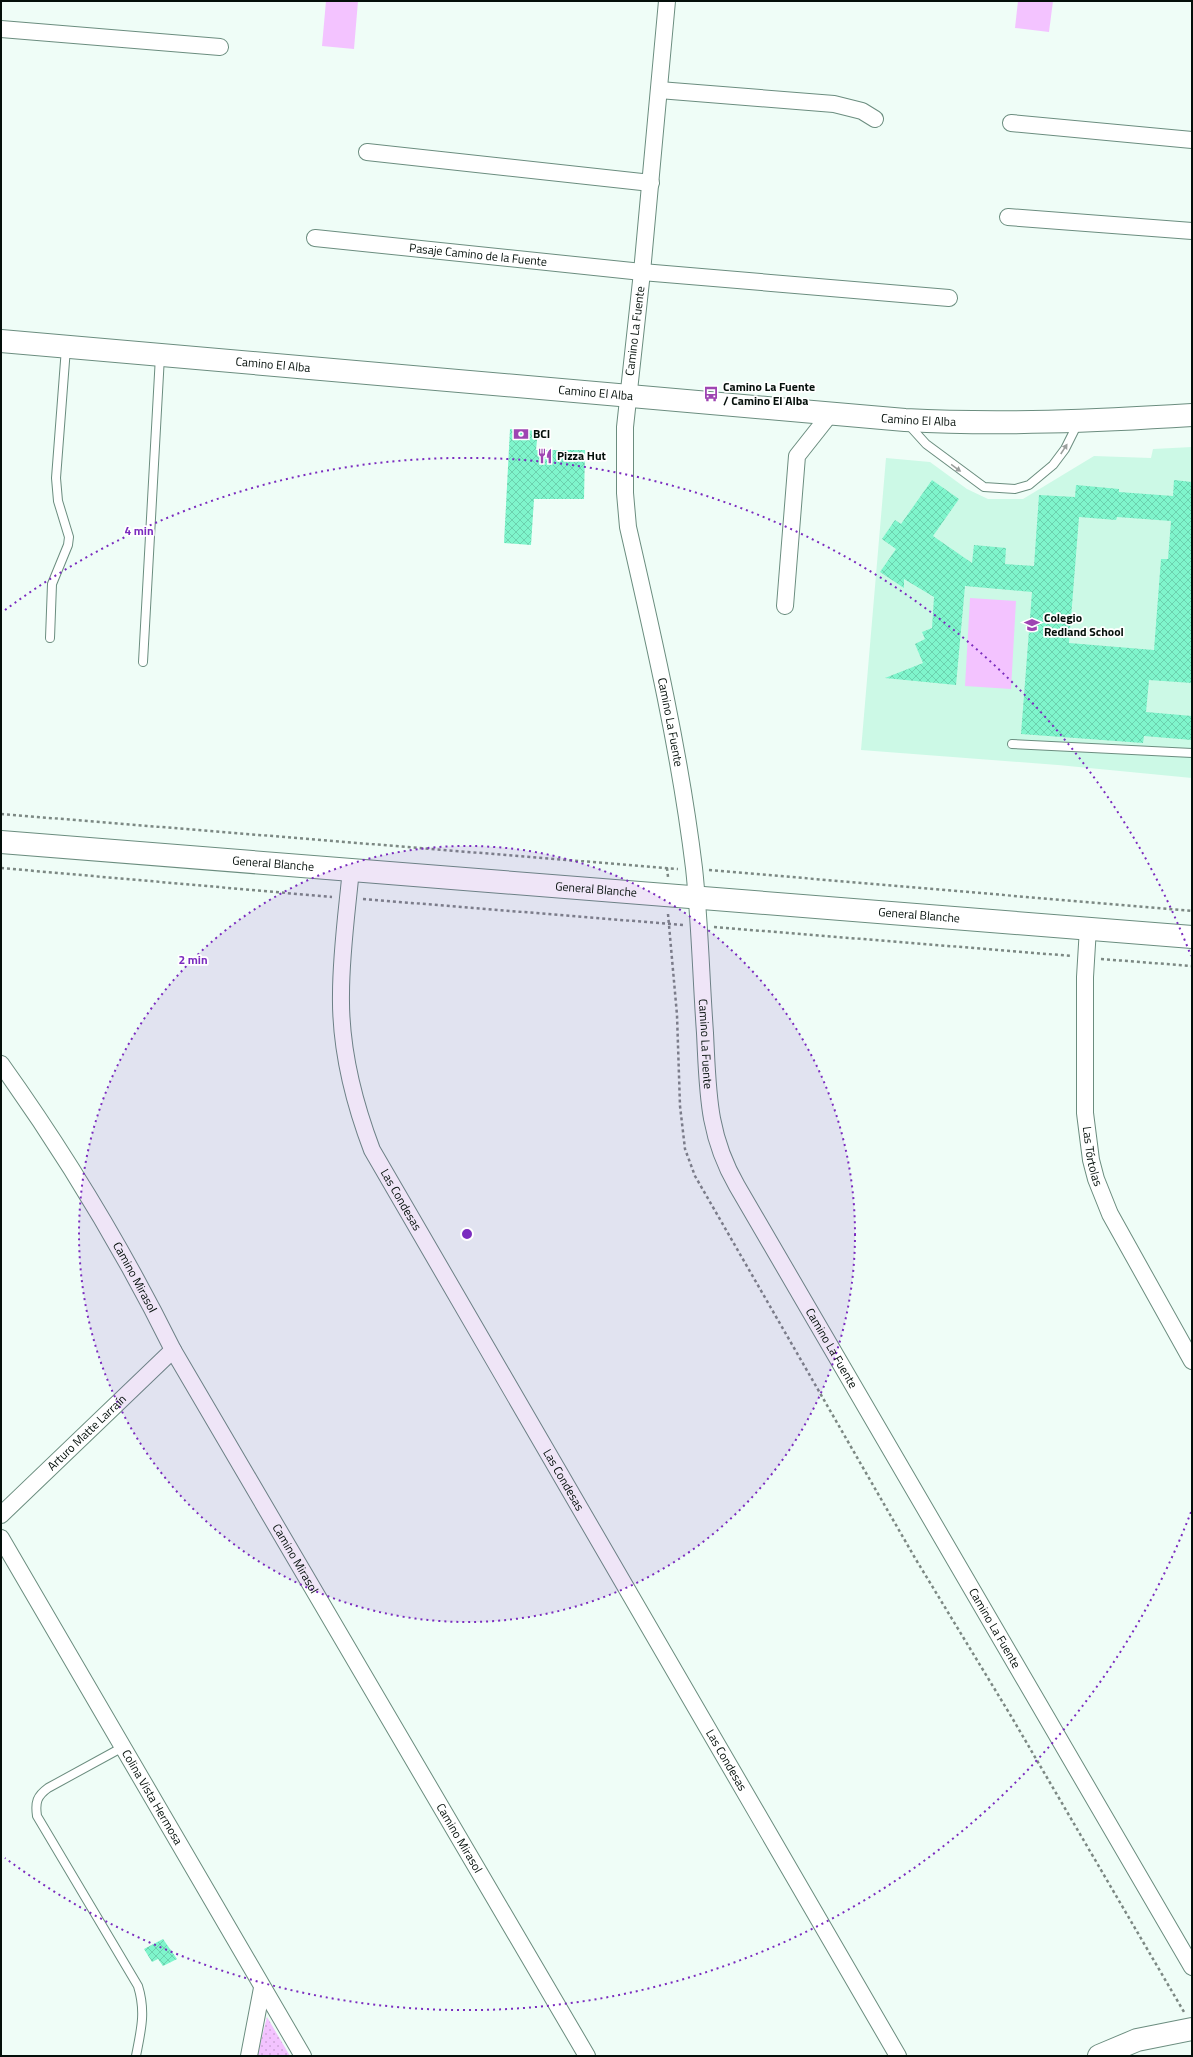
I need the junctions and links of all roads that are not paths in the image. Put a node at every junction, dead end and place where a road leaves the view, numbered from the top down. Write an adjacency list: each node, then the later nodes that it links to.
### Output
1 (667, 1): 4 (street, Camino La Fuente)
2 (1, 29): 3 (street)
3 (220, 47)
4 (659, 90): 5 (street); 9 (street, Camino La Fuente)
5 (875, 119)
6 (1011, 123): 7 (street)
7 (1192, 140)
8 (367, 152): 9 (street)
9 (651, 183): 13 (street, Camino La Fuente)
10 (1008, 217): 11 (street)
11 (1192, 231)
12 (315, 238): 13 (street, Pasaje Camino de la Fuente)
13 (642, 272): 14 (street, Pasaje Camino de la Fuente); 18 (street, Camino La Fuente)
14 (949, 298)
15 (1, 341): 16 (main road, Camino El Alba)
16 (66, 348): 17 (main road, Camino El Alba); 24 (lane)
17 (160, 355): 18 (main road, Camino El Alba); 25 (lane)
18 (628, 394): 19 (main road, Camino El Alba); 30 (street, Camino La Fuente)
19 (831, 413): 21 (main road, Camino El Alba); 23 (street)
20 (1192, 415): 22 (main road, Camino El Alba)
21 (905, 420): 22 (main road, Camino El Alba); 22 (lane, one-way to 22)
22 (1078, 422)
23 (785, 606)
24 (50, 638)
25 (142, 662)
26 (1012, 744): 27 (lane)
27 (1192, 753)
28 (1, 842): 29 (main road, General Blanche)
29 (351, 869): 30 (main road, General Blanche); 46 (street, Las Condesas)
30 (696, 898): 31 (main road, General Blanche); 39 (street, Camino La Fuente)
31 (1088, 928): 32 (main road, General Blanche); 35 (street, Las Tórtolas)
32 (1192, 937)
33 (1, 1064): 34 (street, Camino Mirasol)
34 (173, 1350): 36 (street, Arturo Matte Larraín); 45 (street, Camino Mirasol)
35 (1192, 1361)
36 (1, 1515)
37 (1, 1538): 38 (street, Colina Vista Hermosa)
38 (123, 1747): 40 (street, Colina Vista Hermosa); 42 (lane)
39 (1192, 1967)
40 (262, 1988): 43 (street); 44 (street, Colina Vista Hermosa)
41 (1192, 2029): 47 (main road)
42 (136, 2056)
43 (249, 2056)
44 (303, 2056)
45 (587, 2056)
46 (898, 2056)
47 (1099, 2056)

